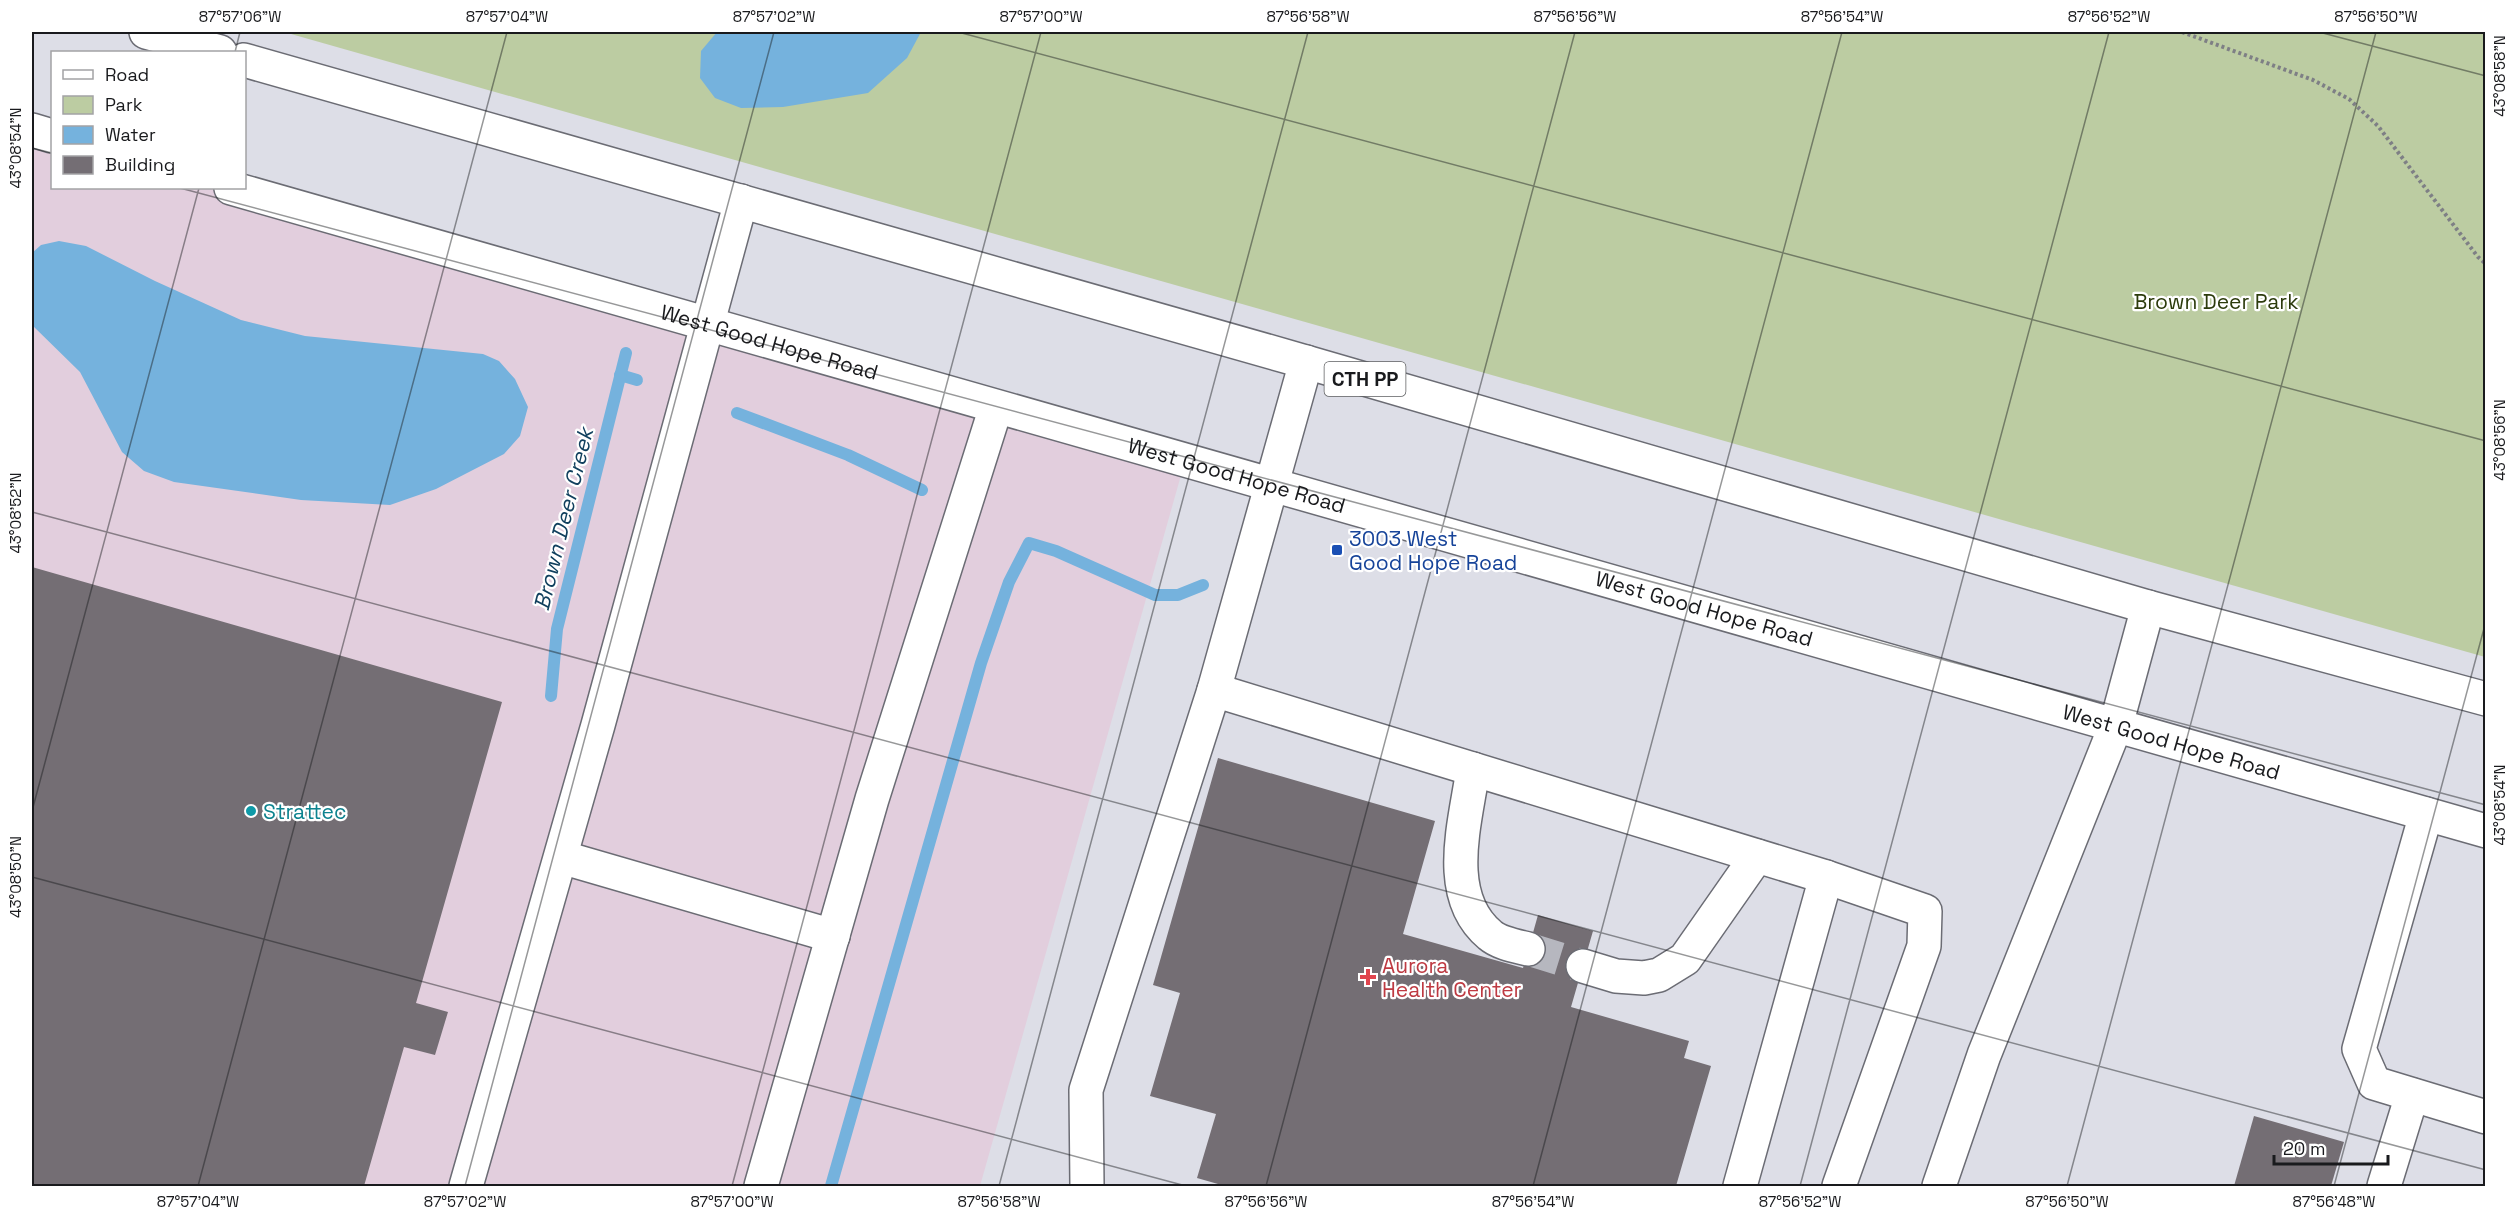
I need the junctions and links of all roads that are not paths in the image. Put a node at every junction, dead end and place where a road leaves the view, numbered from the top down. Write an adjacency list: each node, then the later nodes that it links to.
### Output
1 (146, 32): 2 (main road)
2 (216, 51)
3 (246, 61): 7 (main road, CTH PP)
4 (32, 130): 5 (main road)
5 (51, 136)
6 (235, 189): 8 (main road, West Good Hope Road)
7 (741, 201): 8 (main road); 9 (main road, CTH PP)
8 (708, 324): 10 (main road, West Good Hope Road); 20 (main road)
9 (1306, 362): 11 (main road); 12 (main road, CTH PP)
10 (996, 407): 11 (main road, West Good Hope Road); 22 (main road)
11 (1270, 486): 13 (main road); 15 (main road, West Good Hope Road)
12 (2148, 607): 14 (main road, CTH PP); 15 (main road)
13 (1214, 690): 16 (main road); 29 (main road)
14 (2486, 699)
15 (2116, 725): 17 (main road, West Good Hope Road); 32 (main road)
16 (1473, 769): 19 (main road); 23 (main road)
17 (2426, 814): 18 (main road, West Good Hope Road); 25 (main road)
18 (2486, 831)
19 (1757, 856): 21 (main road); 24 (main road)
20 (561, 858): 22 (main road); 27 (main road)
21 (1826, 877): 30 (main road); 31 (main road)
22 (833, 936): 28 (main road)
23 (1528, 949)
24 (1583, 966)
25 (2412, 1095): 26 (main road); 33 (main road)
26 (2486, 1117)
27 (466, 1186)
28 (761, 1186)
29 (1089, 1186)
30 (1740, 1186)
31 (1839, 1186)
32 (1939, 1186)
33 (2384, 1186)

